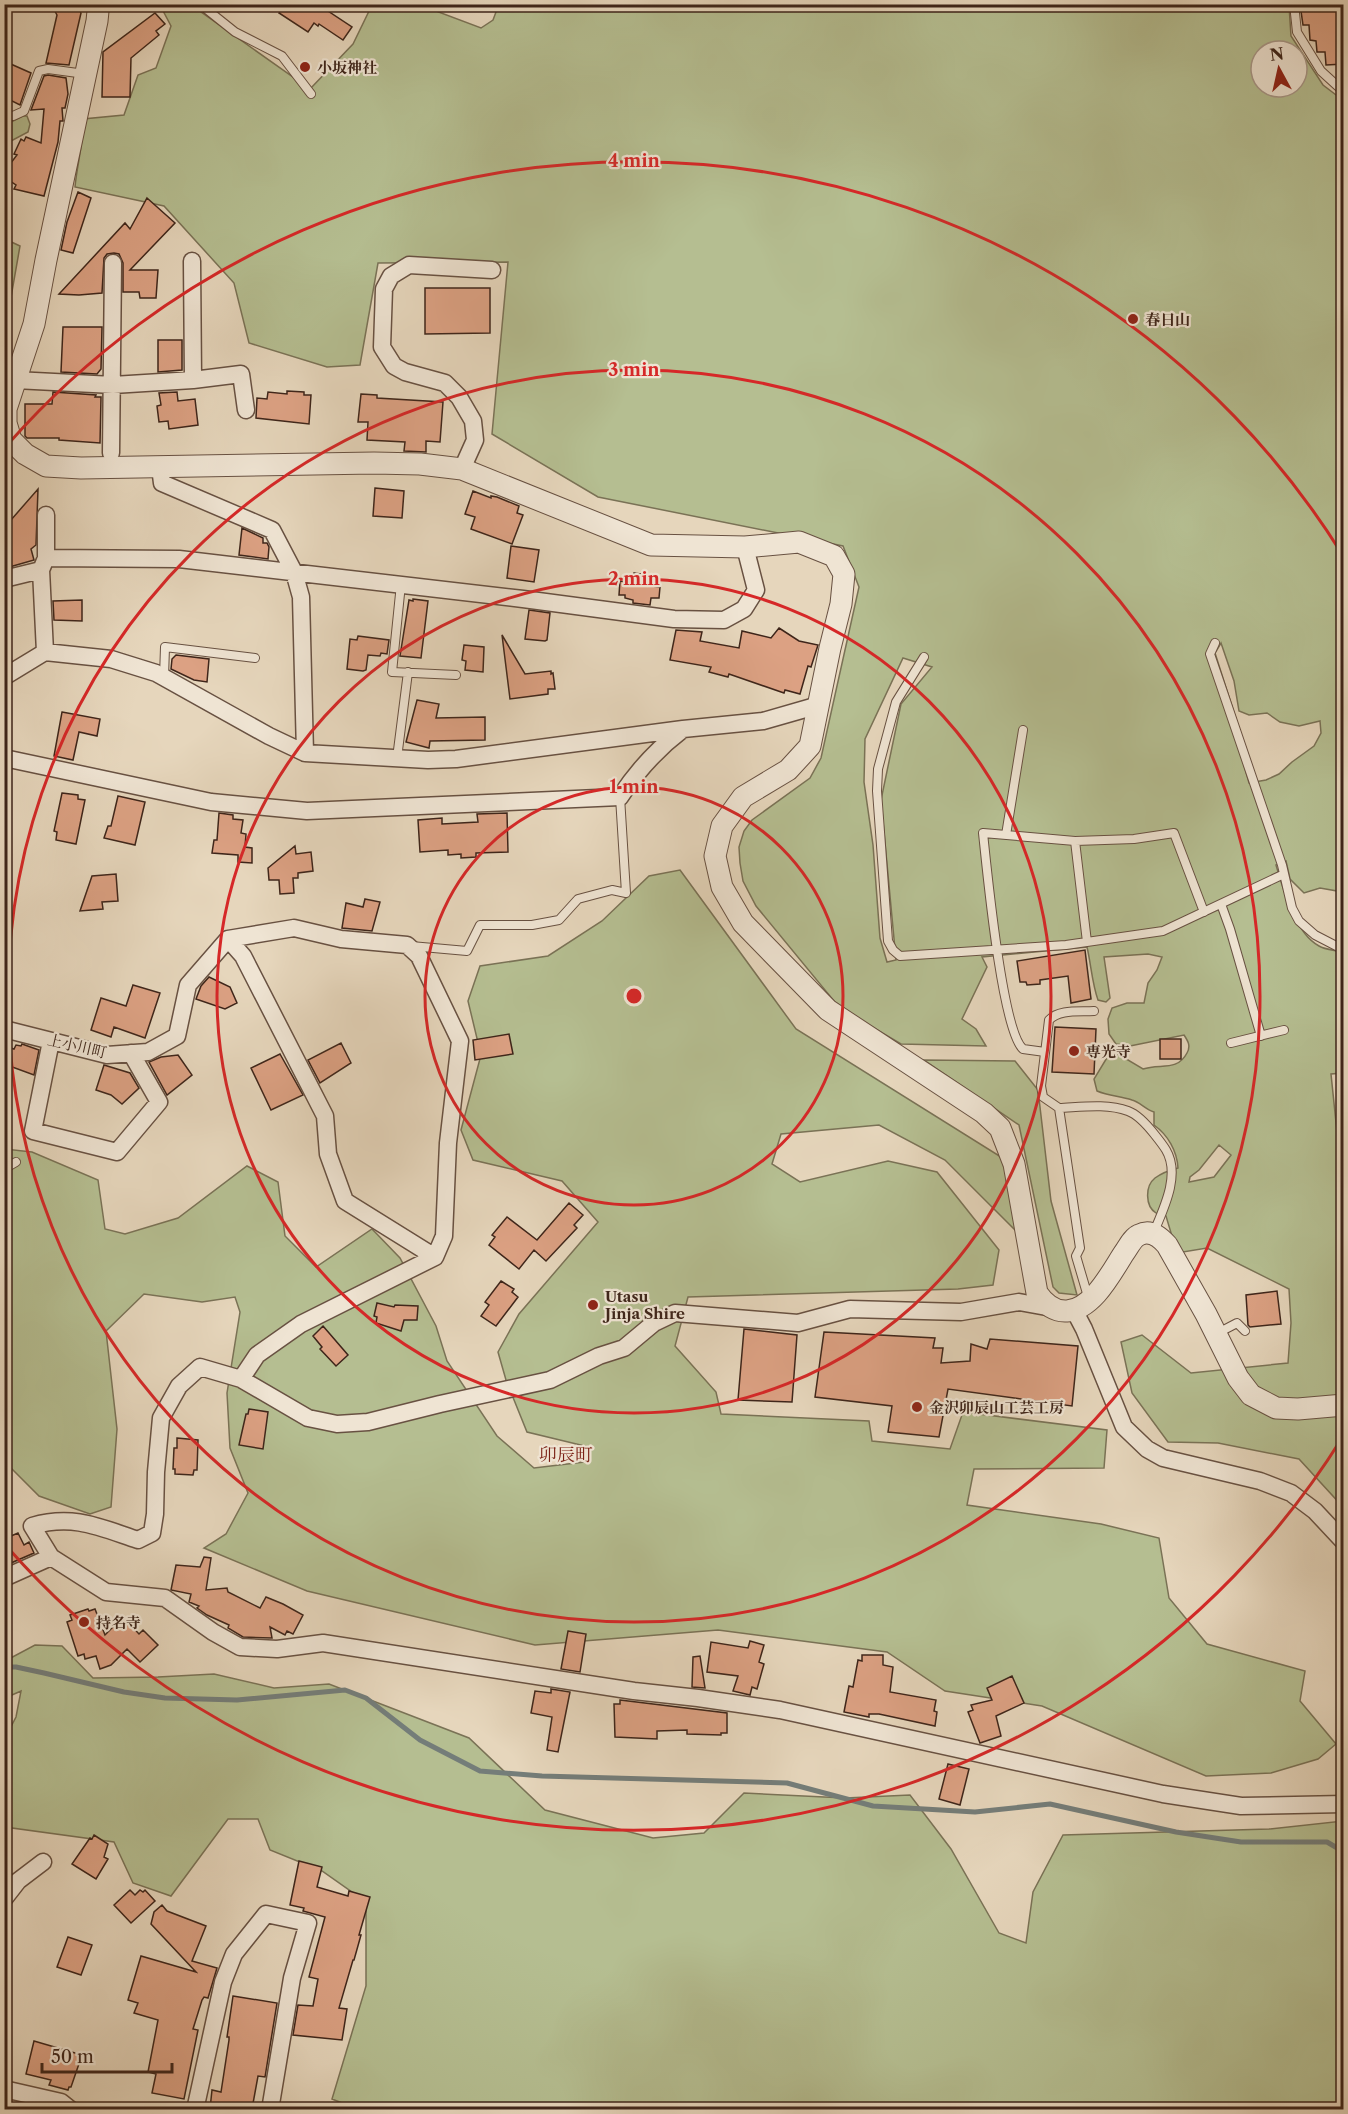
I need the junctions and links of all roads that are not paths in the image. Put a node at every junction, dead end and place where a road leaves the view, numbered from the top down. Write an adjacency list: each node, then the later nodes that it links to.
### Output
1 (96, 4): 4 (street)
2 (200, 4): 6 (lane)
3 (1294, 4): 5 (lane)
4 (85, 74): 7 (lane); 11 (street)
5 (1344, 92)
6 (311, 94)
7 (4, 114)
8 (192, 261): 12 (street)
9 (113, 263): 13 (street)
10 (492, 270): 18 (street)
11 (15, 380): 13 (street); 15 (street)
12 (193, 380): 13 (street); 14 (street)
13 (113, 385): 16 (street)
14 (246, 411)
15 (5, 423): 17 (street)
16 (111, 453)
17 (160, 467): 18 (street); 22 (street)
18 (462, 469): 20 (street)
19 (46, 515): 21 (street)
20 (745, 547): 24 (street); 33 (street)
21 (44, 564): 22 (street); 23 (street); 26 (street)
22 (294, 572): 24 (street); 36 (street)
23 (4, 579)
24 (401, 584): 29 (lane)
25 (1215, 643): 42 (lane)
26 (45, 652): 31 (street); 32 (street)
27 (924, 657): 48 (lane)
28 (255, 658): 32 (lane)
29 (408, 672): 30 (lane); 37 (lane)
30 (456, 675)
31 (4, 677)
32 (164, 677): 36 (street)
33 (819, 705): 34 (street); 64 (street)
34 (683, 729): 37 (street); 39 (street)
35 (1023, 730): 40 (lane)
36 (305, 753): 37 (street)
37 (397, 758)
38 (4, 760): 39 (street)
39 (620, 797): 47 (lane)
40 (1006, 835): 41 (lane); 48 (lane)
41 (1075, 841): 44 (lane); 46 (lane)
42 (1284, 874): 43 (lane); 49 (lane)
43 (1221, 904): 44 (lane); 53 (lane)
44 (1204, 912): 46 (lane)
45 (228, 939): 47 (street); 57 (street, 上小川町); 62 (street)
46 (1087, 942): 48 (lane)
47 (407, 945): 62 (street)
48 (997, 950): 56 (lane)
49 (1344, 950)
50 (1094, 1011): 56 (lane)
51 (4, 1029): 54 (street, 上小川町)
52 (1284, 1030): 53 (lane)
53 (1260, 1036): 55 (lane)
54 (51, 1041): 57 (street, 上小川町); 57 (street)
55 (1231, 1043)
56 (1045, 1052): 58 (lane)
57 (131, 1053)
58 (1059, 1108): 61 (lane); 63 (lane)
59 (16, 1162): 60 (lane)
60 (4, 1169)
61 (1152, 1234): 63 (street); 66 (street)
62 (435, 1257): 67 (street)
63 (1081, 1305): 64 (street); 69 (street)
64 (1052, 1308): 67 (street)
65 (1245, 1331): 66 (lane)
66 (1216, 1334): 68 (street)
67 (241, 1380): 70 (street)
68 (1344, 1405)
69 (1344, 1542)
70 (51, 1557): 71 (street); 72 (street)
71 (4, 1578)
72 (1344, 1804)
73 (43, 1862): 74 (street)
74 (4, 1899)
75 (4, 2089): 76 (street)
76 (72, 2109)
77 (195, 2109): 78 (street)
78 (270, 2109)

